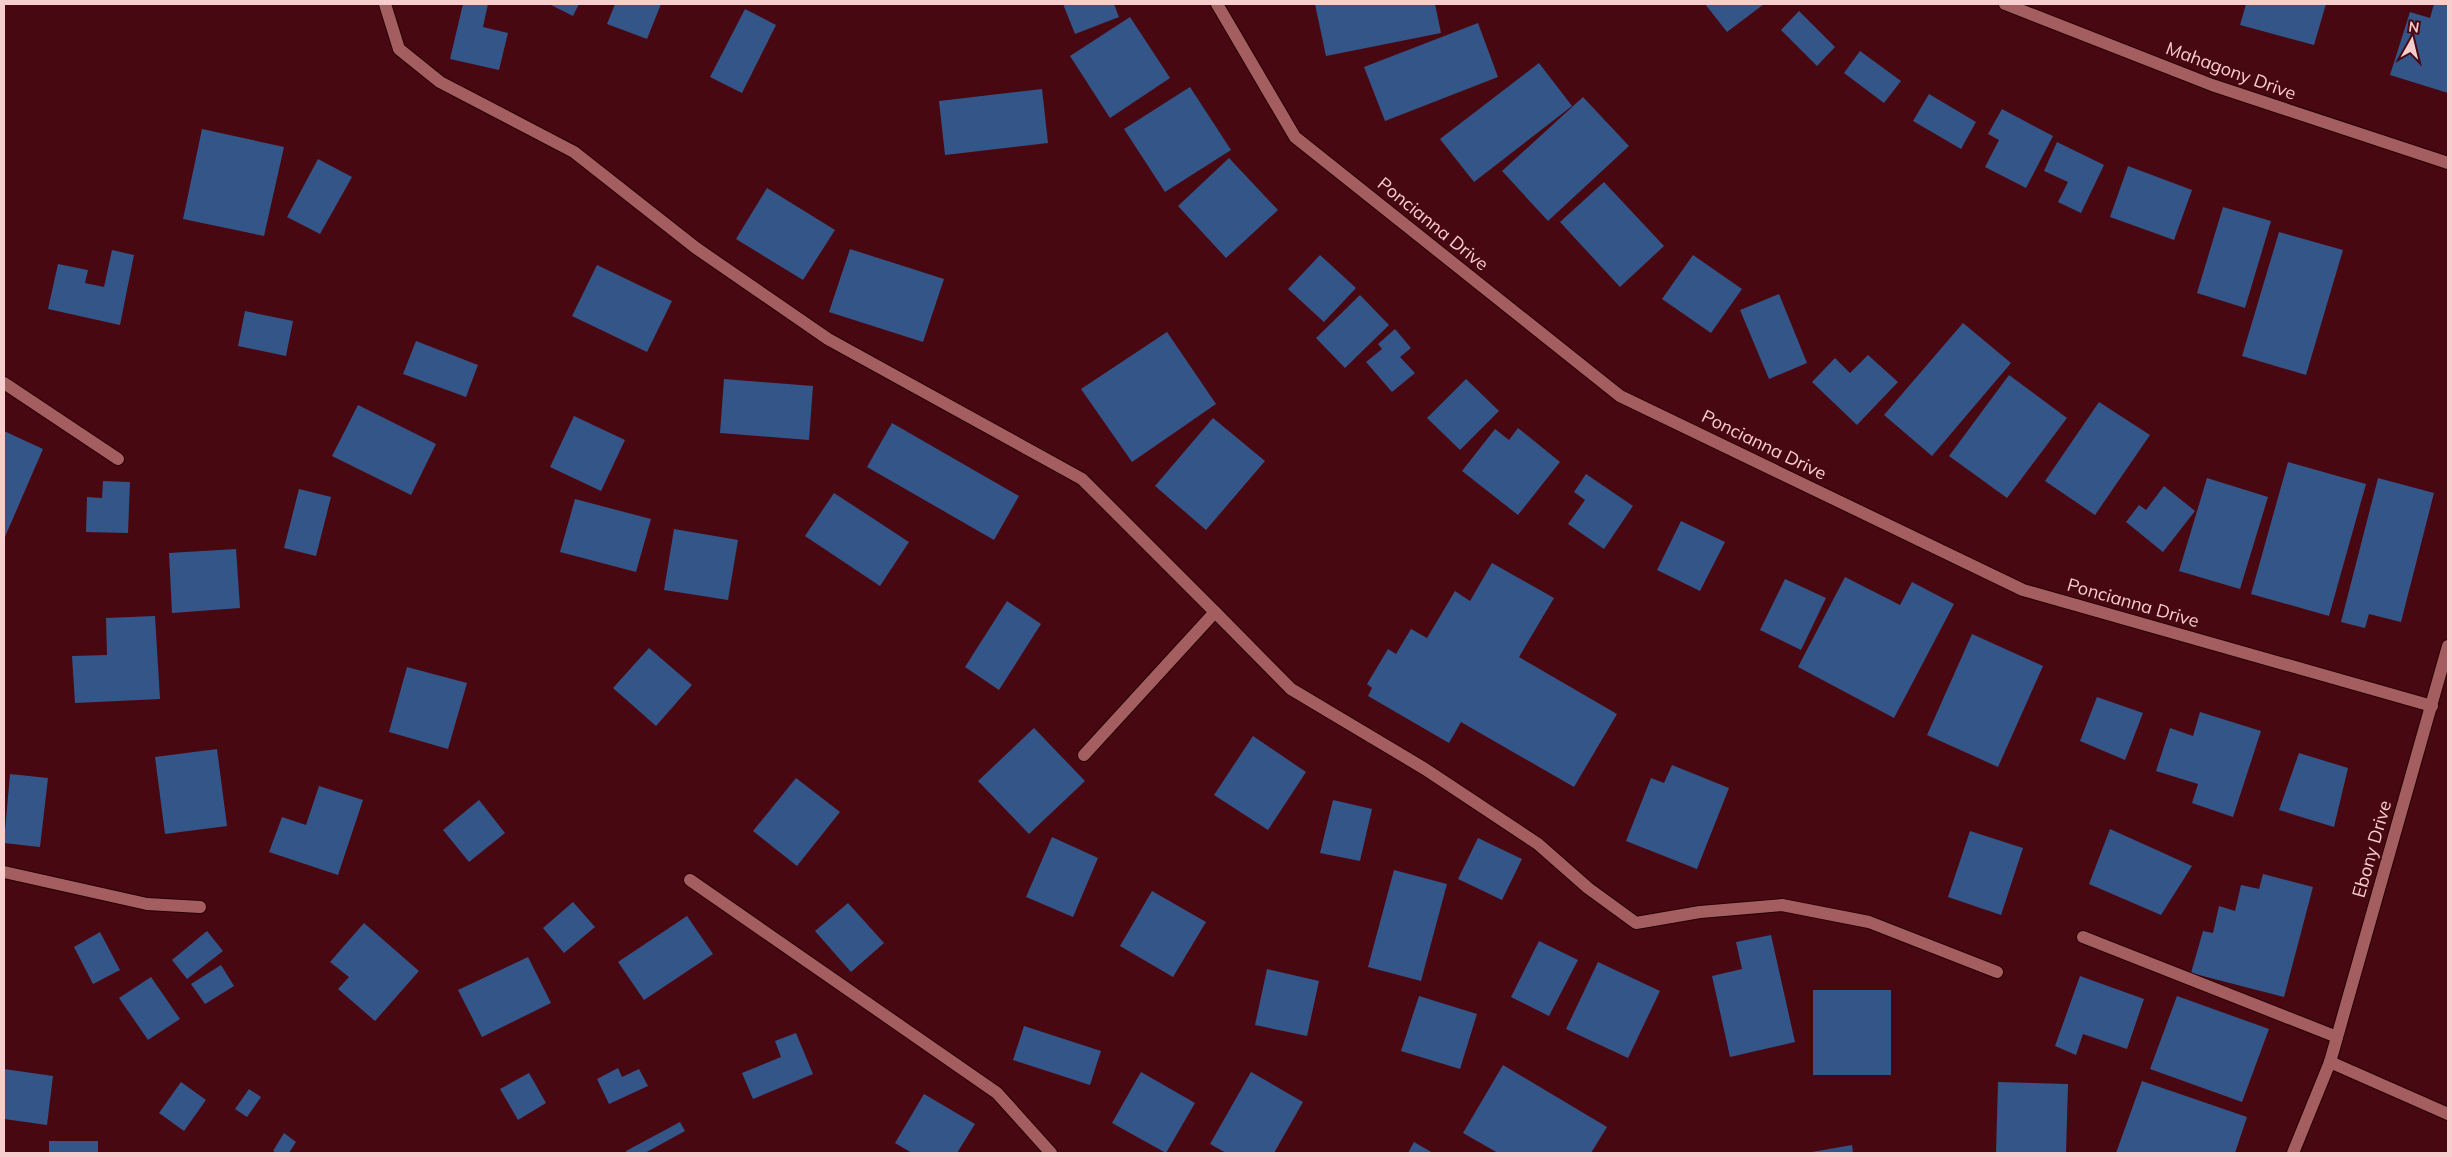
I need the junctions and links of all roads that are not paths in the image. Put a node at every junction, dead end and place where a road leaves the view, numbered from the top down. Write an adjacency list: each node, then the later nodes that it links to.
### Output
1 (384, 4): 7 (street)
2 (1217, 4): 9 (street, Poncianna Drive)
3 (2005, 4): 4 (street, Mahagony Drive)
4 (2448, 163)
5 (4, 383): 6 (street)
6 (118, 459)
7 (1214, 612): 10 (street); 15 (street)
8 (2448, 646): 9 (street, Ebony Drive)
9 (2432, 706): 16 (street, Ebony Drive)
10 (1084, 755)
11 (4, 872): 13 (street)
12 (690, 880): 19 (street)
13 (200, 907)
14 (2083, 937): 16 (street)
15 (1997, 972)
16 (2337, 1037): 17 (street, Ebony Drive)
17 (2330, 1062): 18 (street); 20 (street, Ebony Drive)
18 (2448, 1114)
19 (1051, 1153)
20 (2293, 1153)

